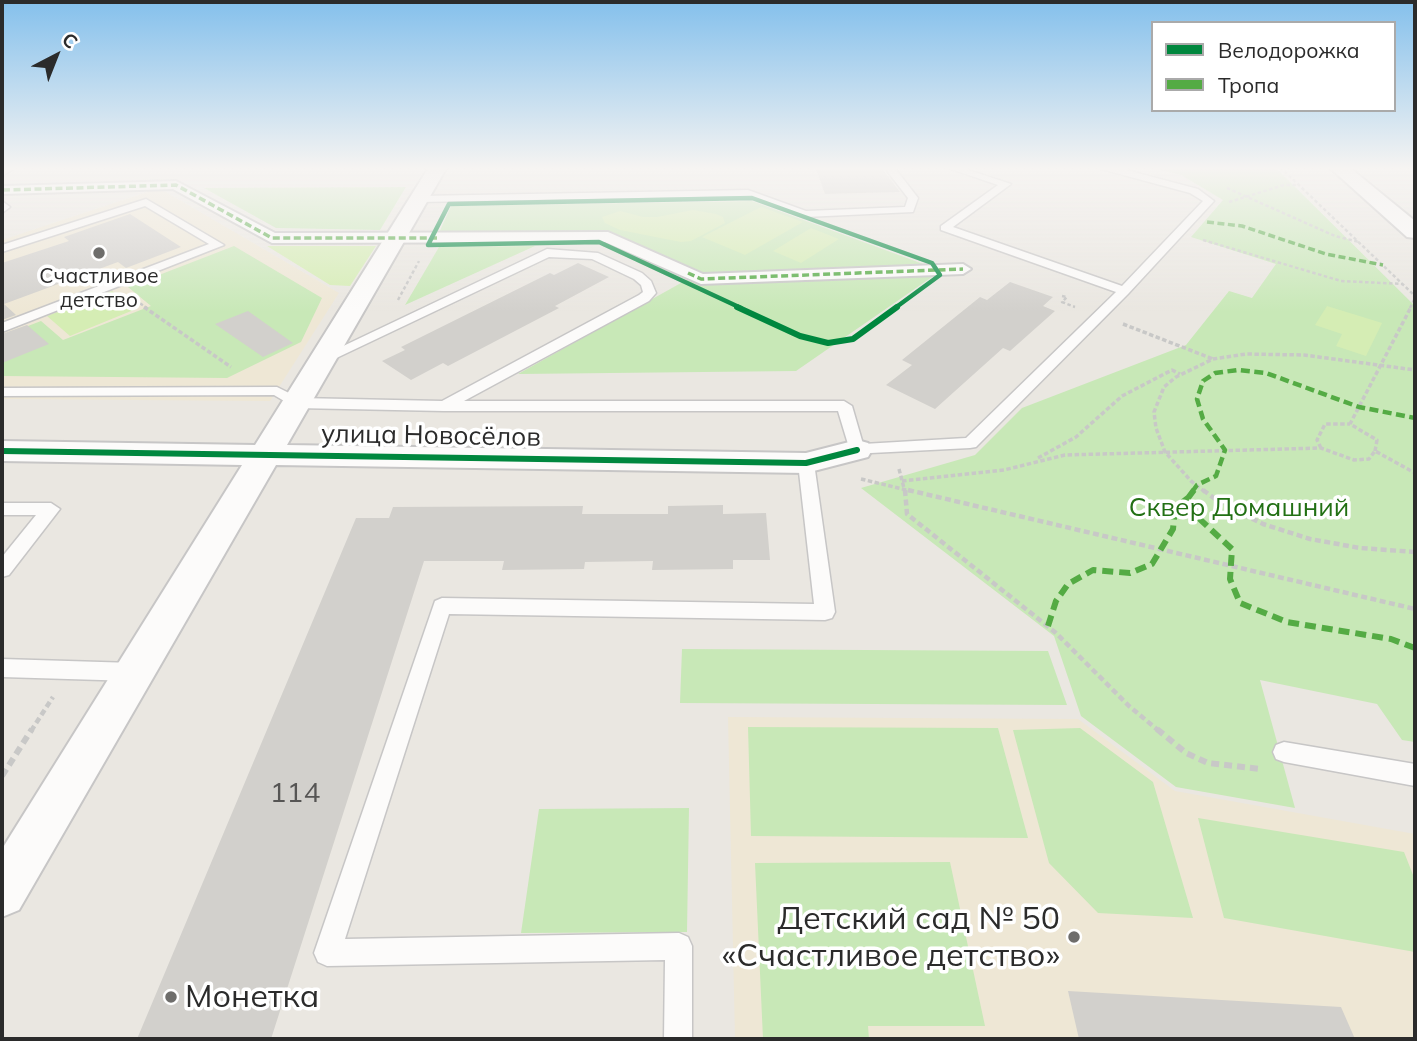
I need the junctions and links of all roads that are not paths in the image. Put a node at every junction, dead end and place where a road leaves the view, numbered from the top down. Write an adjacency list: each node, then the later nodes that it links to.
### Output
1 (104, 216): 10 (lane)
2 (169, 216): 13 (lane)
3 (231, 216): 9 (street)
4 (409, 216): 9 (street)
5 (962, 216): 12 (lane)
6 (1195, 216): 12 (lane)
7 (1396, 216): 8 (street)
8 (1415, 232)
9 (394, 239): 11 (street); 14 (street)
10 (2, 249)
11 (963, 269)
12 (1124, 291): 18 (lane)
13 (2, 328)
14 (323, 359): 16 (street); 17 (lane)
15 (2, 392): 16 (lane)
16 (296, 403): 17 (lane); 20 (street)
17 (444, 406): 18 (lane)
18 (857, 450): 21 (street, улица Новосёлов)
19 (2, 451): 20 (street, улица Новосёлов)
20 (265, 455): 21 (street, улица Новосёлов); 25 (street)
21 (816, 461): 29 (lane)
22 (2, 509): 23 (lane)
23 (2, 570)
24 (2, 668): 25 (lane)
25 (134, 672): 28 (street)
26 (1284, 752): 27 (lane)
27 (1415, 775)
28 (2, 892)
29 (678, 1039)

